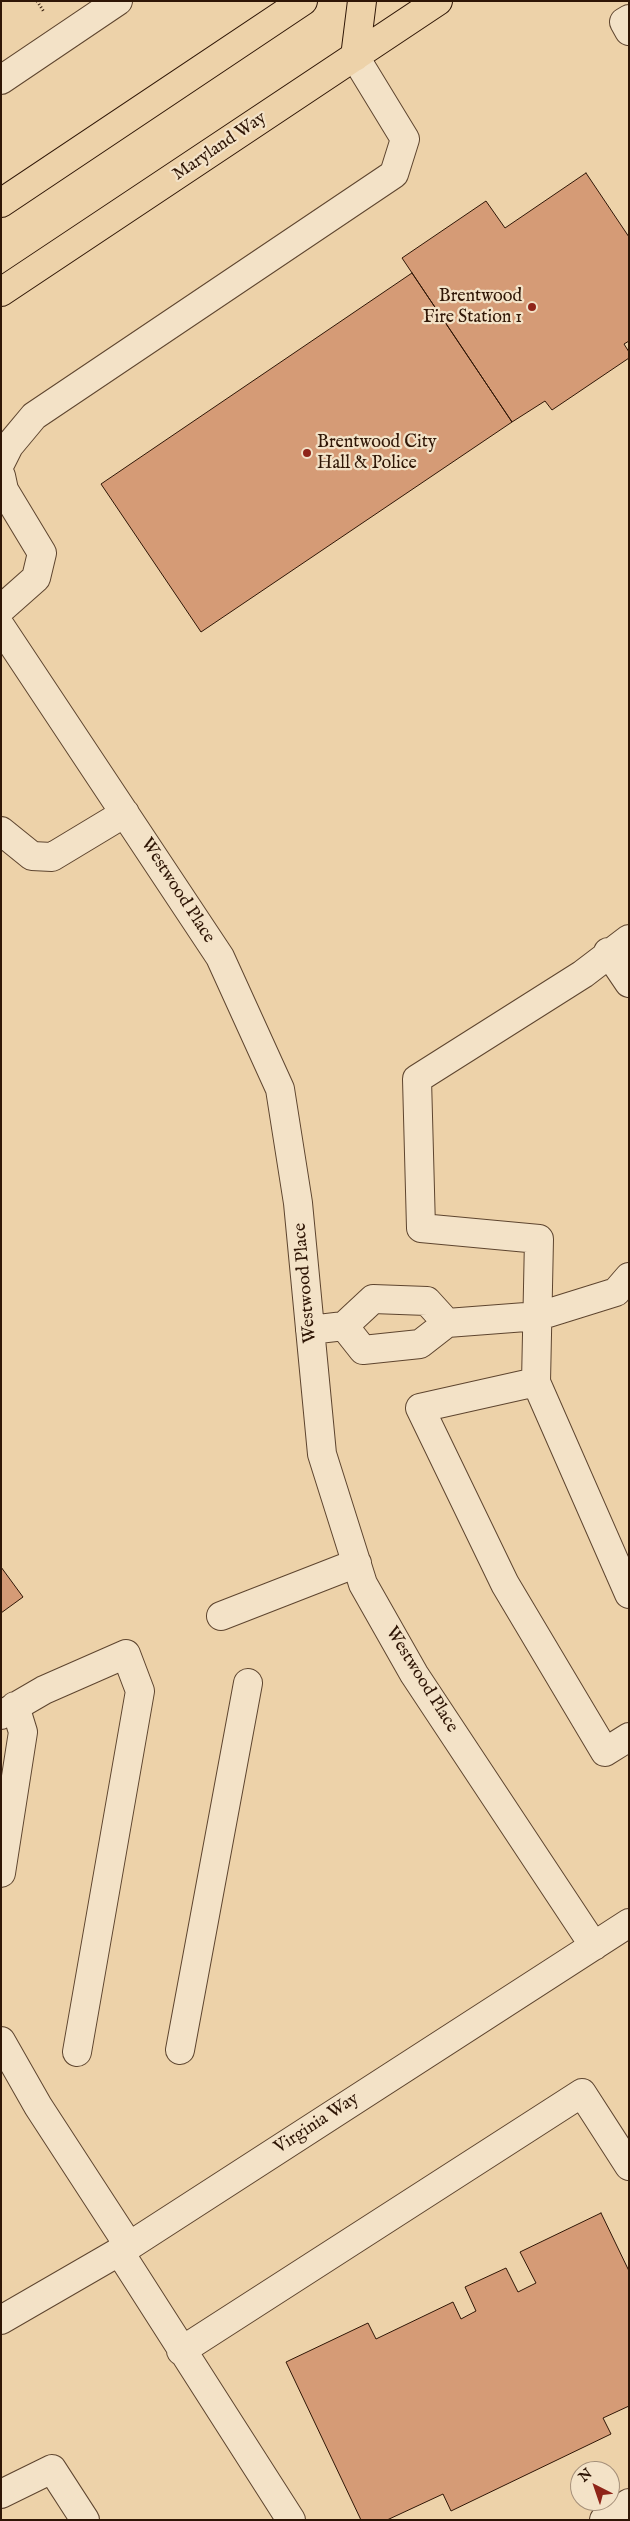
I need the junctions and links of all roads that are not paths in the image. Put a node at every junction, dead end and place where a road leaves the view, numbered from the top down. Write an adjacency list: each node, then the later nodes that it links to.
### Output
1 (118, 1): 6 (street)
2 (302, 1): 7 (main road)
3 (362, 1): 5 (main road)
4 (438, 1): 5 (main road, Maryland Way)
5 (355, 57): 8 (main road, Maryland Way); 9 (street)
6 (1, 80)
7 (1, 203)
8 (1, 292)
9 (1, 462)
10 (1, 476): 11 (street)
11 (1, 609)
12 (1, 627): 13 (street, Westwood Place)
13 (126, 813): 14 (street); 21 (street, Westwood Place)
14 (1, 831)
15 (619, 946): 16 (street); 18 (street)
16 (629, 983)
17 (629, 1278): 18 (street)
18 (539, 1316): 19 (street); 22 (street)
19 (446, 1323): 20 (street); 20 (street)
20 (344, 1326): 21 (street)
21 (310, 1330): 23 (street, Westwood Place)
22 (536, 1382): 24 (street); 28 (street)
23 (357, 1563): 25 (street); 31 (street, Westwood Place)
24 (629, 1594)
25 (221, 1616)
26 (248, 1683): 33 (street)
27 (8, 1710): 29 (street); 34 (street)
28 (629, 1737)
29 (1, 1873)
30 (629, 1923): 31 (street, Virginia Way)
31 (594, 1946): 36 (street, Virginia Way)
32 (1, 2041): 36 (street)
33 (180, 2050)
34 (77, 2052)
35 (629, 2166): 38 (street)
36 (124, 2248): 37 (street, Virginia Way); 38 (street)
37 (1, 2320)
38 (181, 2351): 42 (street)
39 (1, 2494): 41 (street)
40 (629, 2503): 43 (street)
41 (85, 2520)
42 (291, 2520)
43 (604, 2520)

